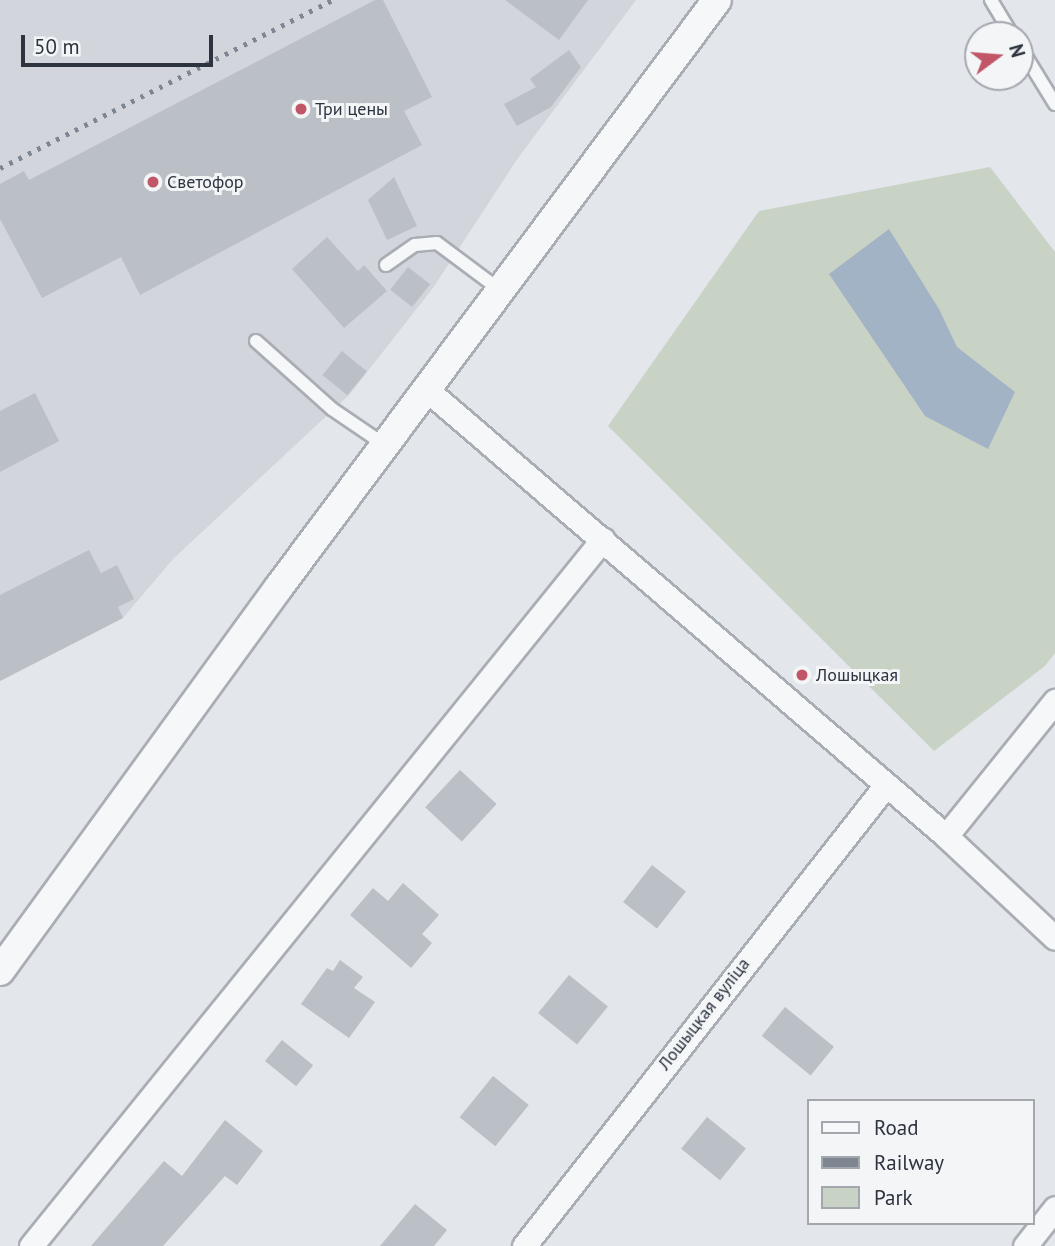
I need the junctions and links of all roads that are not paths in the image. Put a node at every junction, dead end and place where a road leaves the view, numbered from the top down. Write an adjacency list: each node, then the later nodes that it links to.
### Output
1 (718, 0): 7 (street)
2 (991, 0): 3 (lane)
3 (1004, 21)
4 (1034, 70): 5 (lane)
5 (1055, 104)
6 (386, 265): 7 (lane)
7 (500, 290): 9 (street)
8 (256, 341): 10 (lane)
9 (426, 389): 10 (street); 11 (street)
10 (384, 445): 16 (street)
11 (603, 539): 13 (street); 18 (street)
12 (1055, 701): 14 (street)
13 (886, 785): 14 (street); 19 (street, Лошыцкая вуліца)
14 (946, 836): 15 (street)
15 (1055, 938)
16 (0, 971)
17 (1055, 1208): 20 (street)
18 (32, 1246)
19 (524, 1246)
20 (1025, 1246)

